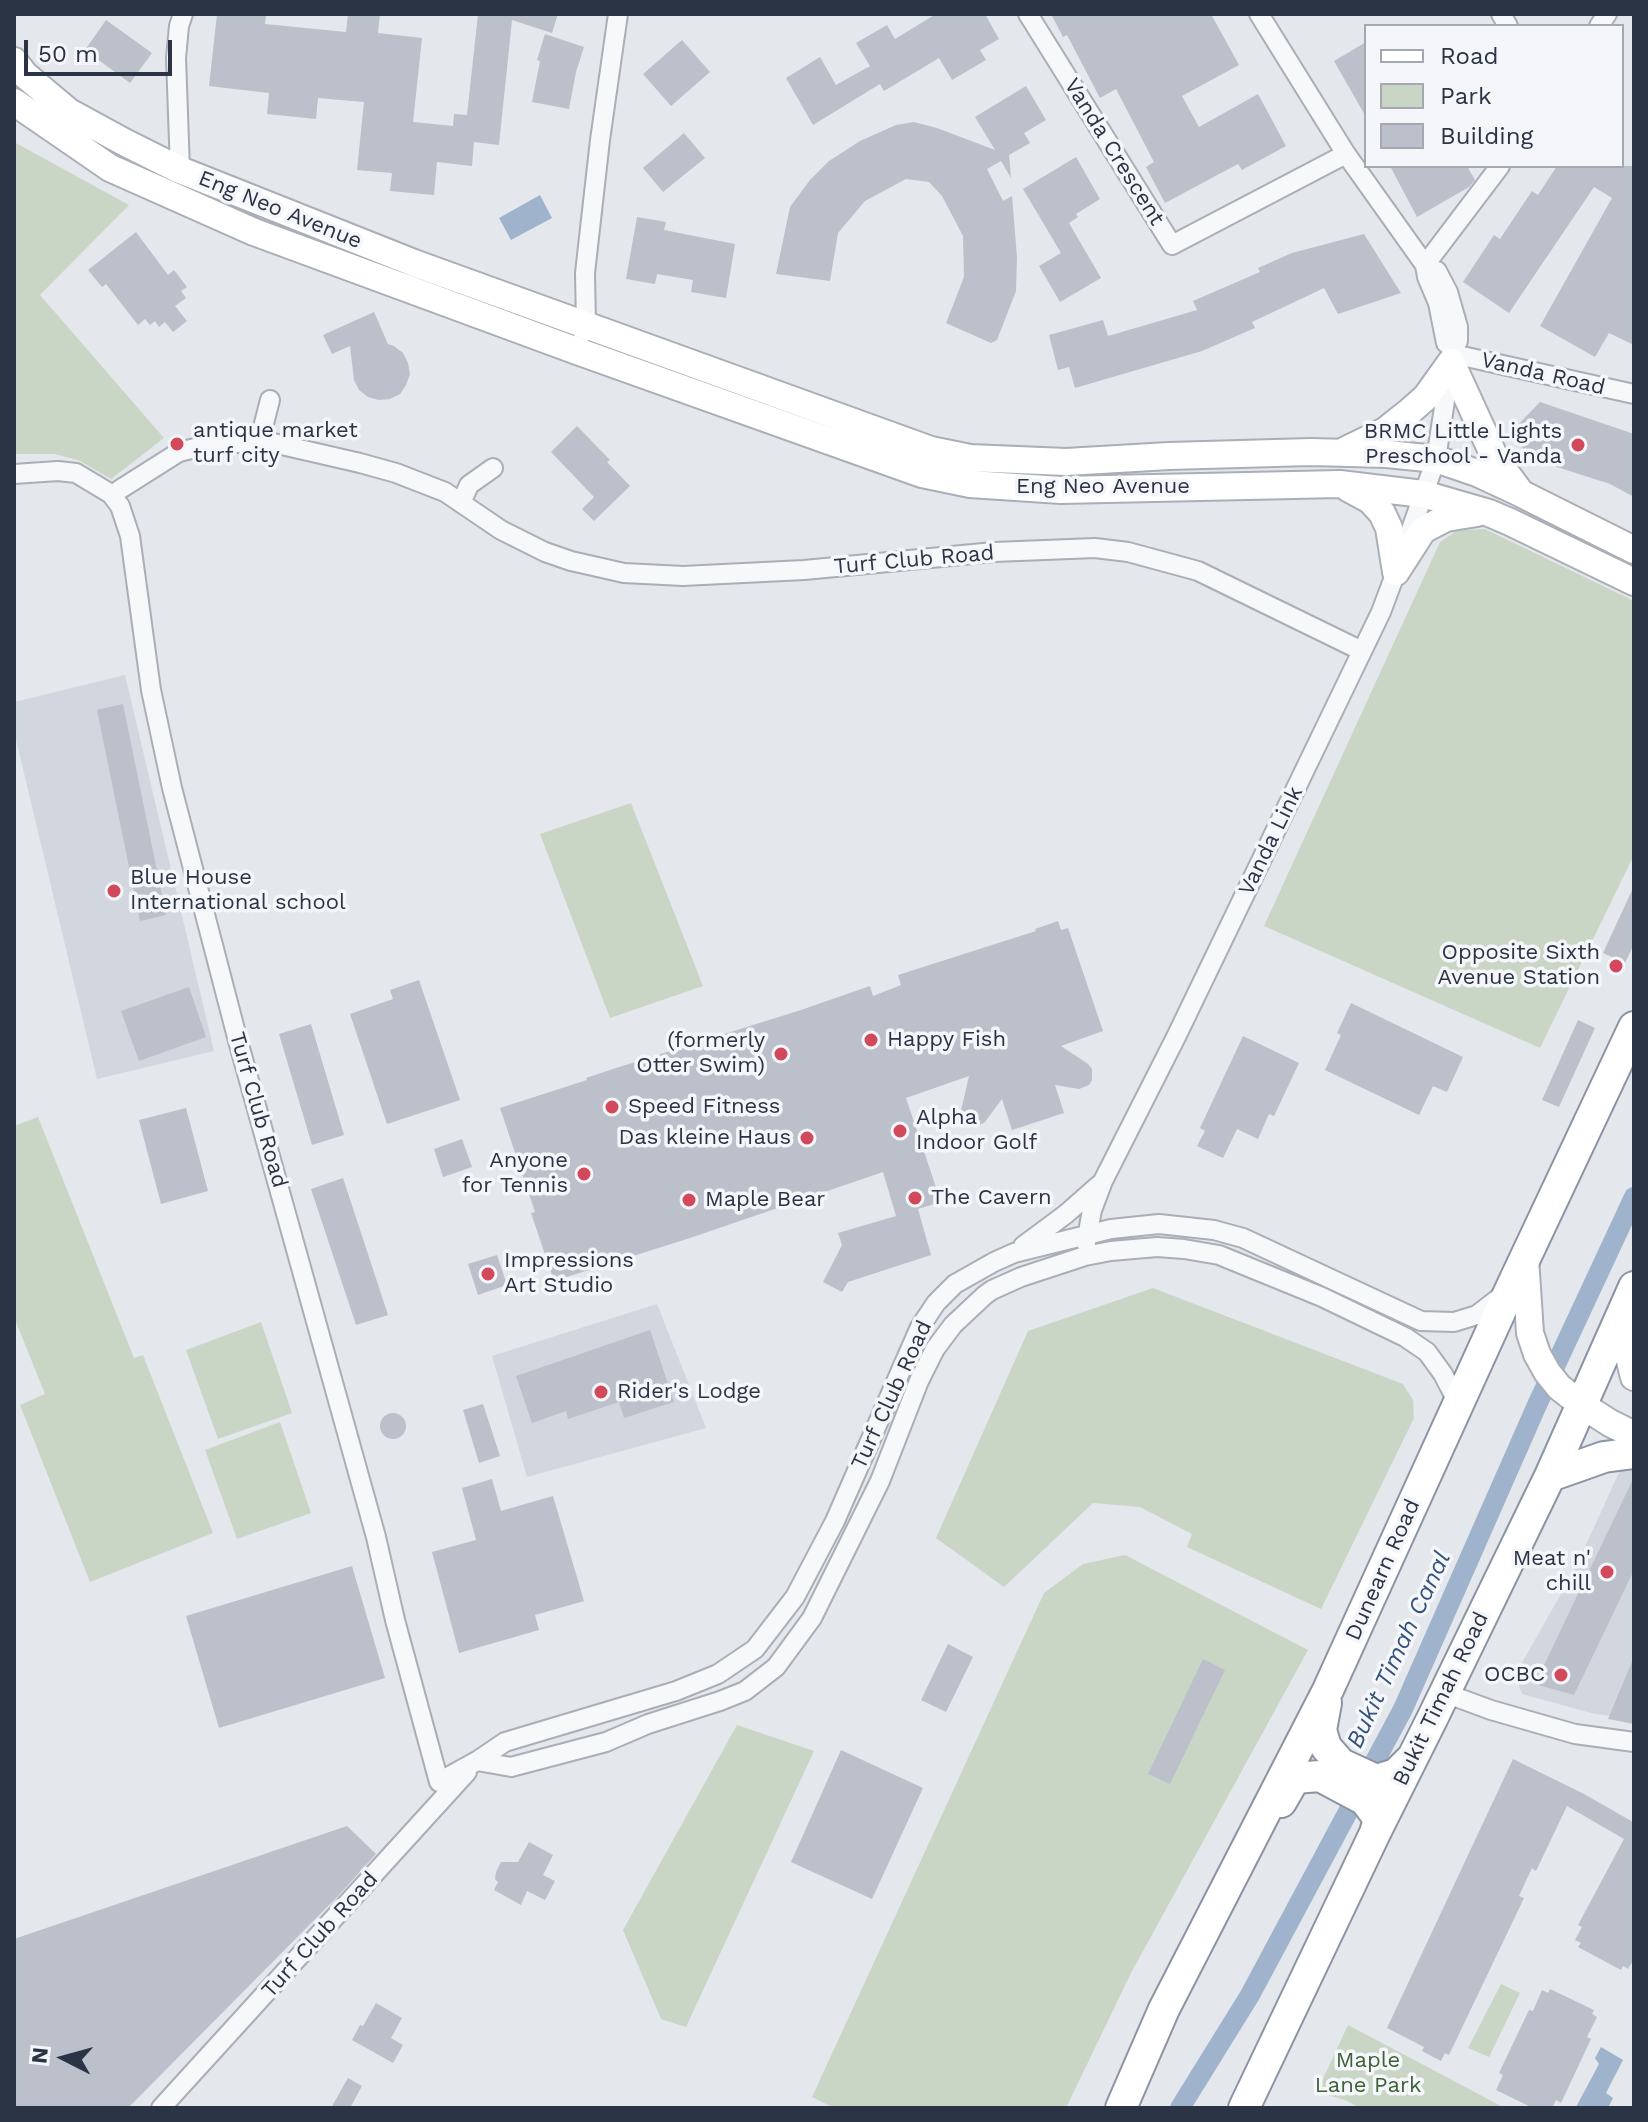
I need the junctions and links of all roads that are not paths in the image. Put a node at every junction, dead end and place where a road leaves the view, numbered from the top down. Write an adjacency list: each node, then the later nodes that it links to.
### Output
1 (183, 14): 9 (street)
2 (618, 14): 11 (street)
3 (1028, 14): 7 (street, Vanda Crescent)
4 (1259, 14): 7 (street, Vanda Road)
5 (14, 61): 9 (main road, Eng Neo Avenue)
6 (14, 102): 12 (main road, Eng Neo Avenue)
7 (1346, 154): 10 (street, Vanda Road)
8 (1499, 168): 10 (street)
9 (180, 170): 11 (main road, Eng Neo Avenue)
10 (1426, 267): 13 (street, Vanda Road)
11 (577, 321): 12 (street); 16 (main road, Eng Neo Avenue)
12 (566, 347): 17 (main road, Eng Neo Avenue)
13 (1452, 355): 14 (street, Vanda Road); 19 (main road); 20 (street, Vanda Road); 25 (main road)
14 (1634, 394)
15 (270, 400): 18 (street)
16 (833, 414): 17 (street); 19 (main road, Eng Neo Avenue)
17 (824, 440): 23 (main road, Eng Neo Avenue)
18 (259, 443): 24 (street, Turf Club Road); 27 (street, Turf Club Road)
19 (1341, 452): 20 (main road, Eng Neo Avenue)
20 (1436, 459): 25 (main road, Eng Neo Avenue); 26 (street, Vanda Road)
21 (493, 468): 27 (street)
22 (14, 474): 53 (street, Turf Club Road)
23 (1340, 484): 26 (main road, Eng Neo Avenue); 30 (main road)
24 (119, 490)
25 (1520, 493): 29 (main road, Eng Neo Avenue)
26 (1423, 494): 28 (main road, Eng Neo Avenue); 30 (street, Vanda Link)
27 (461, 503): 32 (street, Turf Club Road)
28 (1489, 513): 30 (main road); 31 (main road, Eng Neo Avenue)
29 (1634, 550)
30 (1396, 572): 32 (street, Vanda Link)
31 (1634, 582)
32 (1362, 651): 34 (street, Vanda Link)
33 (1634, 1027): 38 (highway, Dunearn Road)
34 (1103, 1181): 35 (street, Vanda Link); 36 (street, Vanda Link)
35 (1087, 1235): 36 (street, Turf Club Road); 37 (street, Vanda Link); 39 (street, Turf Club Road)
36 (1014, 1253): 49 (street, Turf Club Road)
37 (1085, 1256): 43 (street, Turf Club Road); 51 (street, Turf Club Road)
38 (1525, 1258): 39 (highway, Dunearn Road); 42 (main road)
39 (1511, 1288): 43 (highway, Dunearn Road)
40 (1630, 1297): 41 (main road); 42 (highway, Bukit Timah Road)
41 (1634, 1377)
42 (1570, 1396): 44 (main road); 46 (highway, Bukit Timah Road)
43 (1459, 1405): 47 (highway, Dunearn Road)
44 (1634, 1435)
45 (1634, 1453): 46 (highway)
46 (1550, 1476): 48 (highway, Bukit Timah Road)
47 (1328, 1690): 54 (highway); 57 (highway, Dunearn Road)
48 (1445, 1693): 50 (street); 52 (highway, Bukit Timah Road)
49 (574, 1722): 51 (street); 53 (street, Turf Club Road)
50 (1634, 1742)
51 (580, 1748): 53 (street, Turf Club Road)
52 (1412, 1758): 55 (highway); 56 (highway, Bukit Timah Road)
53 (477, 1761): 58 (street, Turf Club Road)
54 (1337, 1773): 55 (highway); 57 (highway)
55 (1371, 1790): 56 (highway)
56 (1375, 1833): 60 (highway, Bukit Timah Road)
57 (1164, 2009): 59 (highway, Dunearn Road)
58 (161, 2108)
59 (1121, 2108)
60 (1244, 2108)

